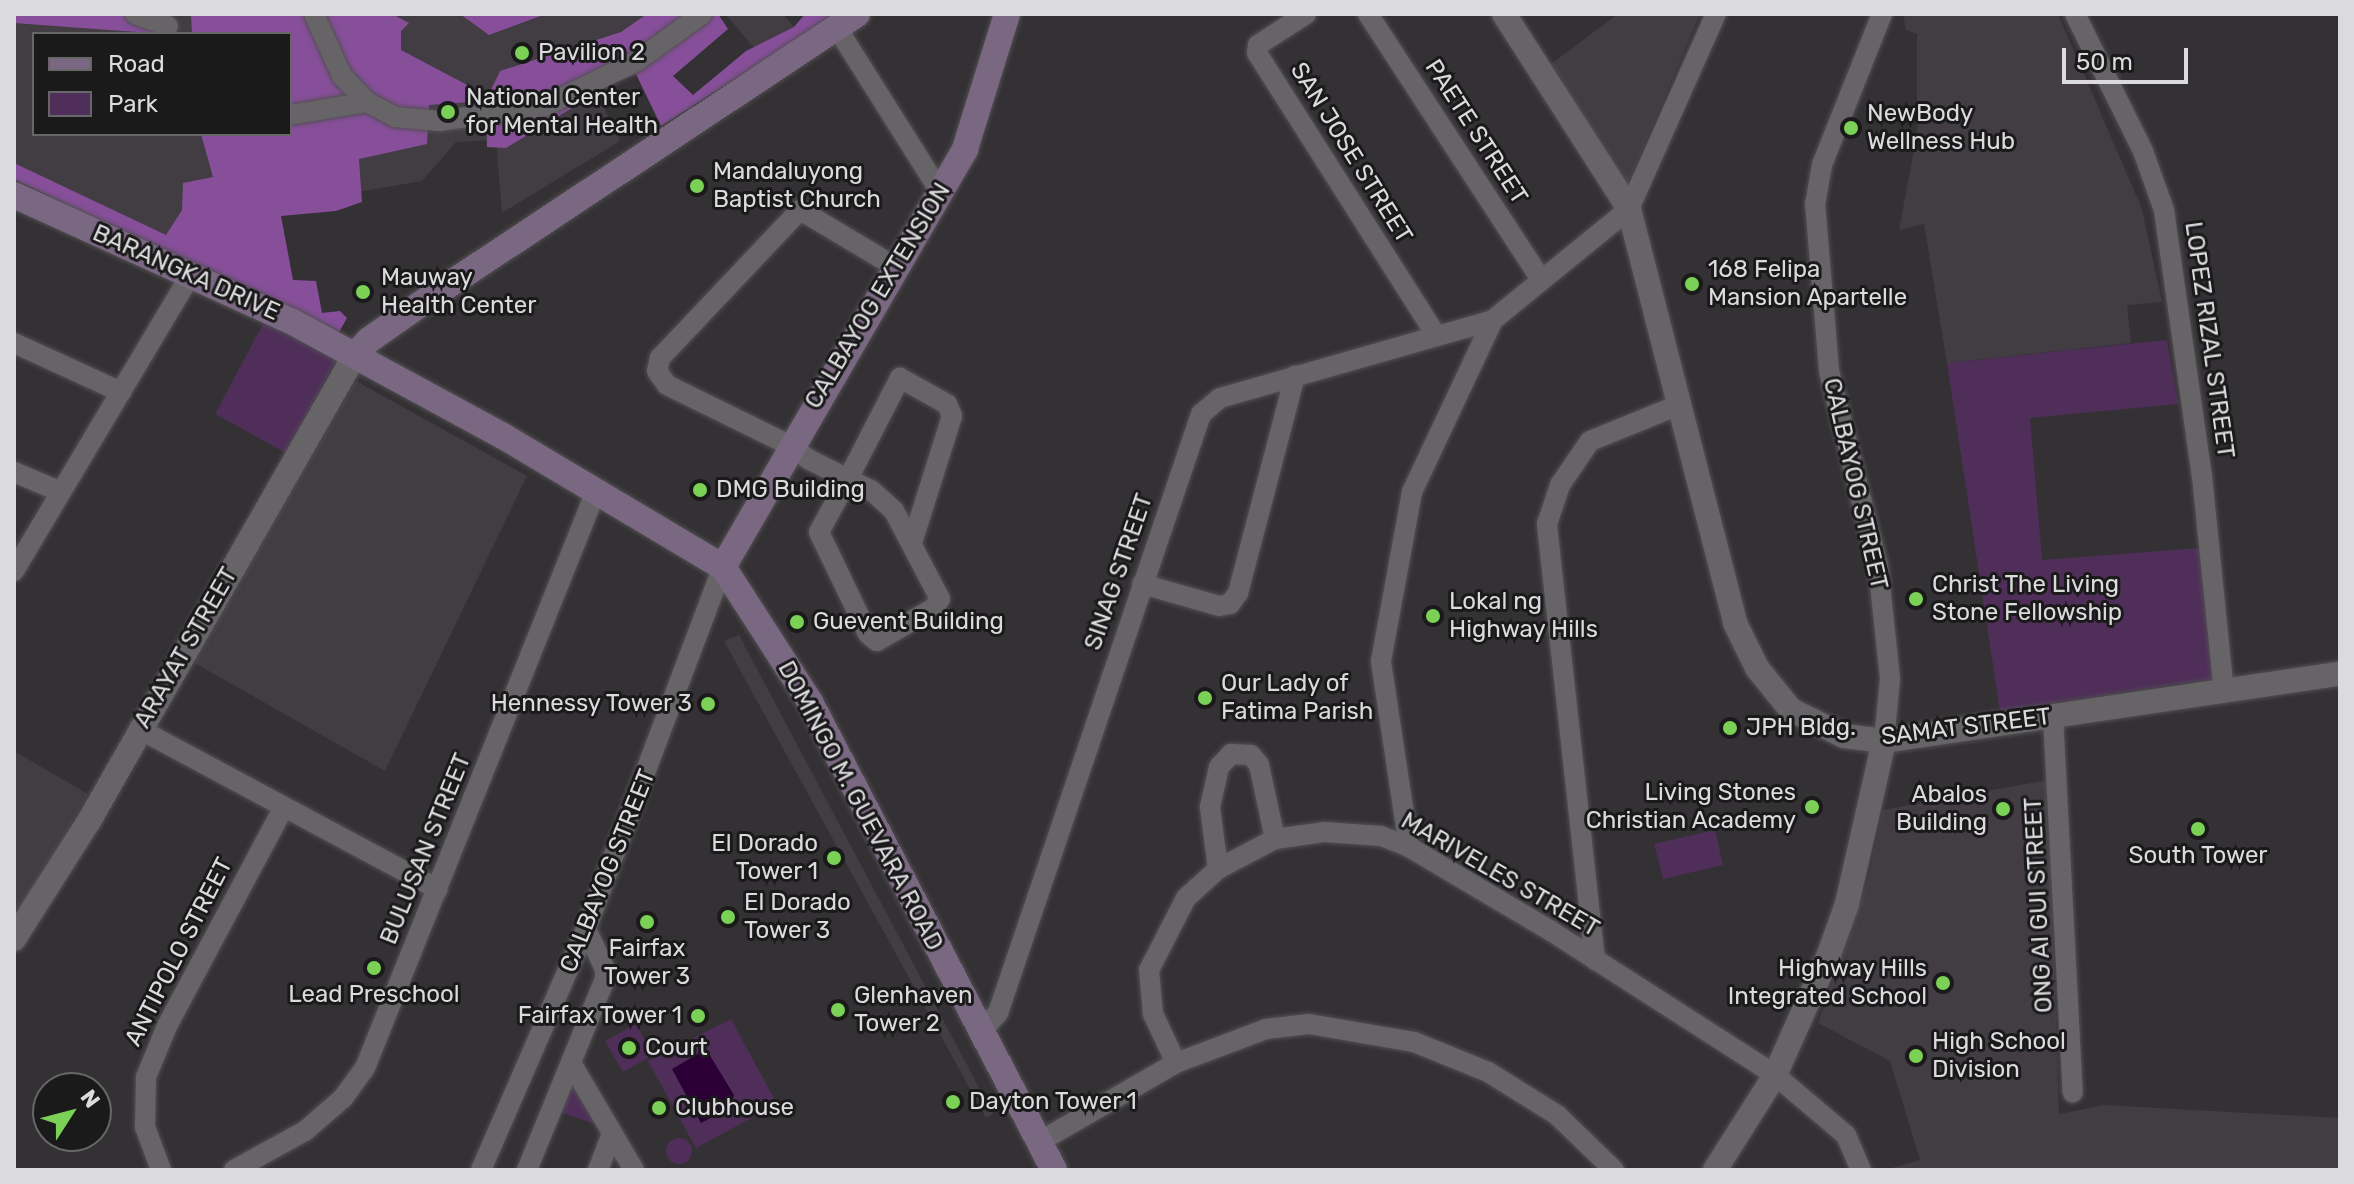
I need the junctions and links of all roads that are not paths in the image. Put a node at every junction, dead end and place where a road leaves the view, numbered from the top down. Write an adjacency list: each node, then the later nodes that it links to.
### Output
1 (135, 14): 12 (street)
2 (314, 14): 13 (street)
3 (702, 14): 13 (street)
4 (1007, 14): 15 (main road, CALBAYOG EXTENSION)
5 (1306, 14): 22 (street, SAN JOSE STREET)
6 (1368, 14): 20 (street, PAETE STREET)
7 (1504, 14): 17 (street, SAMAT STREET)
8 (1716, 14): 17 (street)
9 (1882, 14): 41 (street, CALBAYOG STREET)
10 (2075, 14): 38 (street, LOPEZ RIZAL STREET)
11 (847, 21): 15 (street); 24 (main road)
12 (168, 25)
13 (367, 102): 14 (street)
14 (292, 115)
15 (941, 193): 18 (main road, CALBAYOG EXTENSION)
16 (14, 195): 19 (main road, BARANGKA DRIVE)
17 (1629, 209): 20 (street); 27 (street, SAMAT STREET)
18 (894, 266): 28 (main road, CALBAYOG EXTENSION); 28 (street)
19 (190, 276): 24 (main road, BARANGKA DRIVE); 26 (street)
20 (1541, 279): 21 (street)
21 (1493, 320): 22 (street, SINAG STREET); 44 (street)
22 (1436, 335): 25 (street, SINAG STREET)
23 (14, 343): 26 (street)
24 (355, 355): 31 (main road, DOMINGO M. GUEVARA ROAD); 40 (street, ARAYAT STREET)
25 (1295, 375): 36 (street, SINAG STREET); 36 (street)
26 (121, 392): 32 (street)
27 (1681, 404): 41 (street, SAMAT STREET); 47 (street)
28 (789, 445): 30 (street); 34 (main road, CALBAYOG EXTENSION)
29 (14, 472): 32 (street)
30 (848, 479): 33 (street); 33 (street); 33 (street)
31 (596, 491): 34 (main road, DOMINGO M. GUEVARA ROAD); 46 (street, BULUSAN STREET)
32 (61, 492): 35 (street)
33 (912, 543)
34 (723, 567): 48 (street, CALBAYOG STREET); 52 (main road, DOMINGO M. GUEVARA ROAD)
35 (14, 571)
36 (1142, 584): 52 (street, SINAG STREET)
37 (2340, 674): 38 (street, SAMAT STREET)
38 (2224, 692): 39 (street, SAMAT STREET)
39 (2053, 716): 41 (street, SAMAT STREET); 56 (street, ONG AI GUI STREET)
40 (139, 729): 42 (street); 50 (street, ARAYAT STREET)
41 (1884, 741): 55 (street, CALBAYOG STREET)
42 (283, 809): 46 (street); 59 (street, ANTIPOLO STREET)
43 (1275, 839): 44 (street, MARIVELES STREET); 45 (street, MARIVELES STREET); 45 (street)
44 (1409, 847): 49 (street, MARIVELES STREET)
45 (1218, 869): 54 (street, MARIVELES STREET)
46 (438, 889): 60 (street, BULUSAN STREET)
47 (1591, 920): 49 (street); 51 (street)
48 (586, 929): 53 (street); 61 (street, CALBAYOG STREET)
49 (1551, 931): 51 (street, MARIVELES STREET)
50 (14, 939)
51 (1595, 960): 55 (street, MARIVELES STREET)
52 (980, 1033): 58 (main road, DOMINGO M. GUEVARA ROAD)
53 (571, 1063): 57 (street); 62 (street)
54 (1176, 1063): 58 (street); 66 (street)
55 (1775, 1075): 67 (street, CALBAYOG STREET); 68 (street, MARIVELES STREET)
56 (2073, 1092)
57 (612, 1134): 63 (street); 64 (street)
58 (1039, 1142): 65 (main road, DOMINGO M. GUEVARA ROAD)
59 (161, 1170)
60 (234, 1170)
61 (481, 1170)
62 (527, 1170)
63 (598, 1170)
64 (634, 1170)
65 (1054, 1170)
66 (1614, 1170)
67 (1715, 1170)
68 (1861, 1170)

